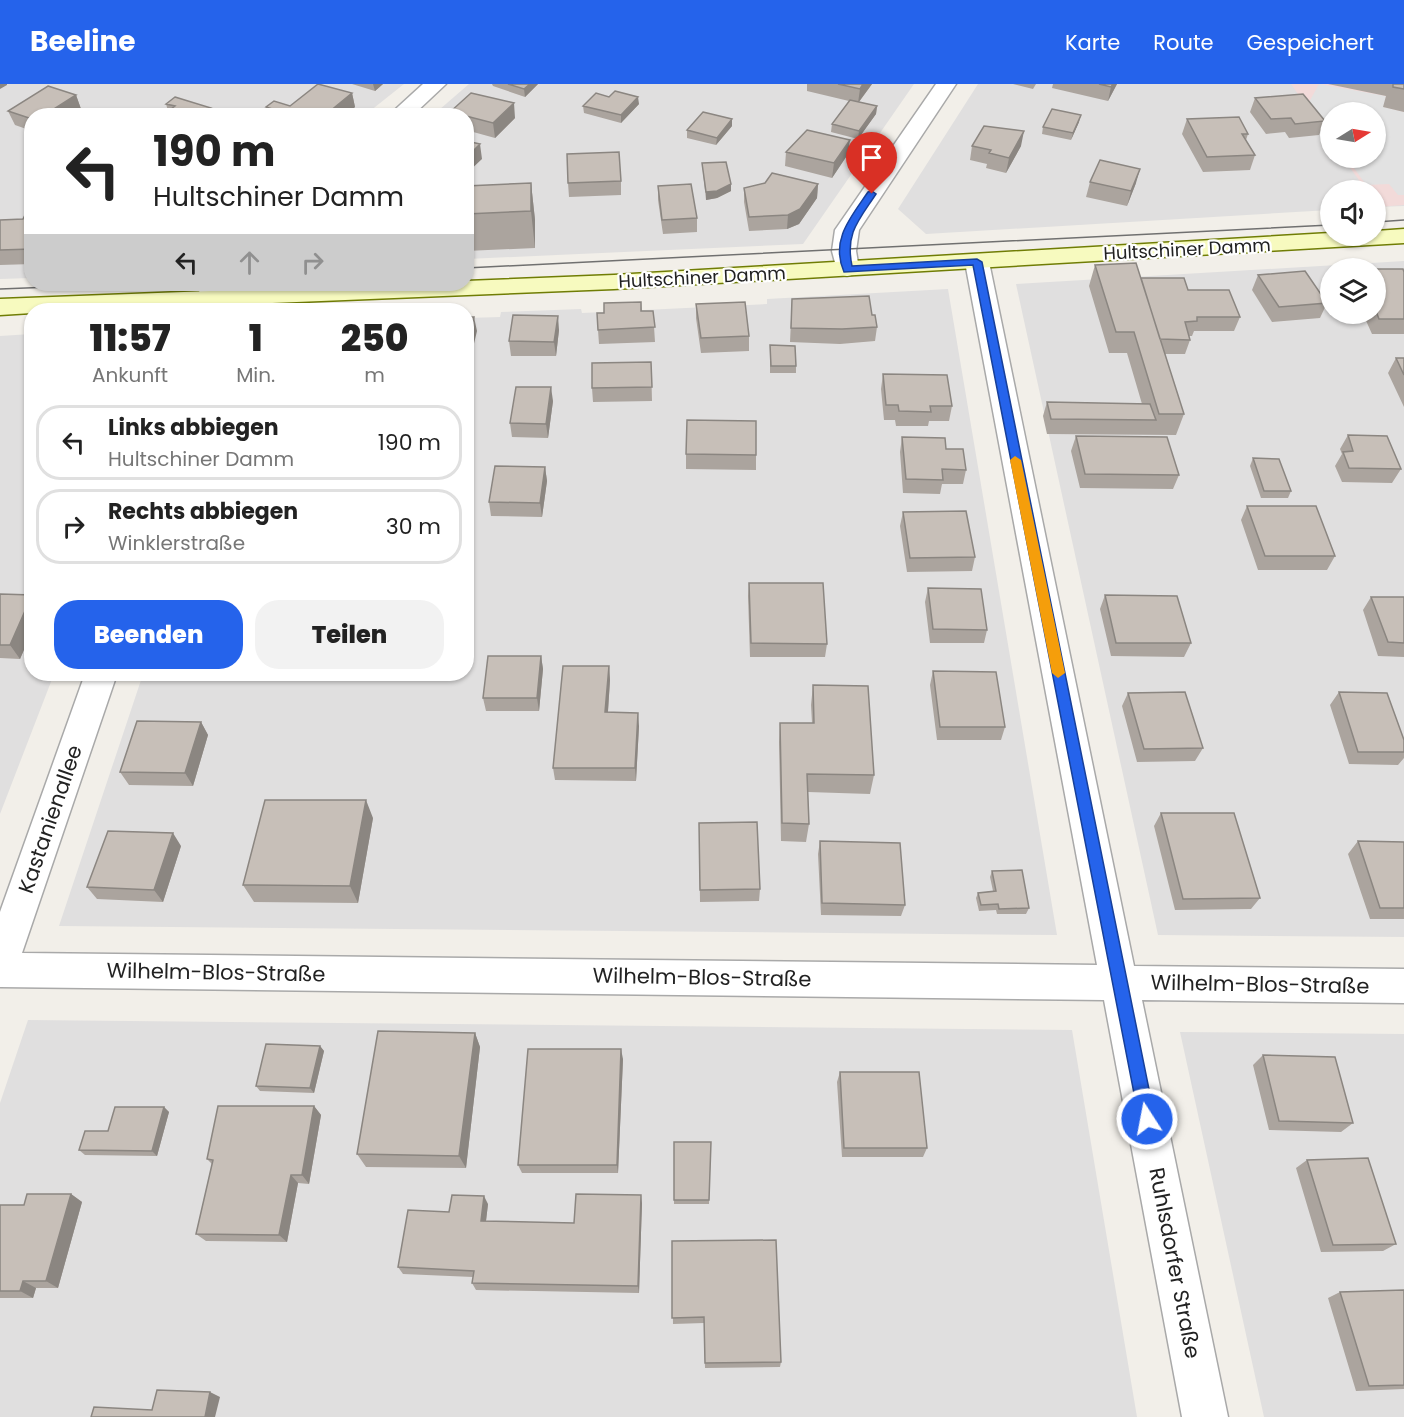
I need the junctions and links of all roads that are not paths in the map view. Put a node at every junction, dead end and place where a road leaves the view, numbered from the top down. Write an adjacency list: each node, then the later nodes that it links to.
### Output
1 (436, 84): 3 (street)
2 (946, 84): 6 (street)
3 (408, 108)
4 (1404, 236): 5 (main road, Hultschiner Damm)
5 (977, 262): 6 (main road, Hultschiner Damm); 16 (street, Ruhlsdorfer Straße)
6 (848, 269): 7 (main road, Hultschiner Damm)
7 (474, 286)
8 (355, 291): 9 (main road, Hultschiner Damm)
9 (220, 297): 10 (main road, Hultschiner Damm)
10 (88, 303)
11 (24, 306): 12 (main road, Hultschiner Damm)
12 (0, 307)
13 (99, 681): 14 (street, Kastanienallee)
14 (0, 964)
15 (0, 970): 16 (street, Wilhelm-Blos-Straße)
16 (1120, 981): 17 (street, Wilhelm-Blos-Straße); 18 (street, Ruhlsdorfer Straße)
17 (1404, 986)
18 (1205, 1417)

